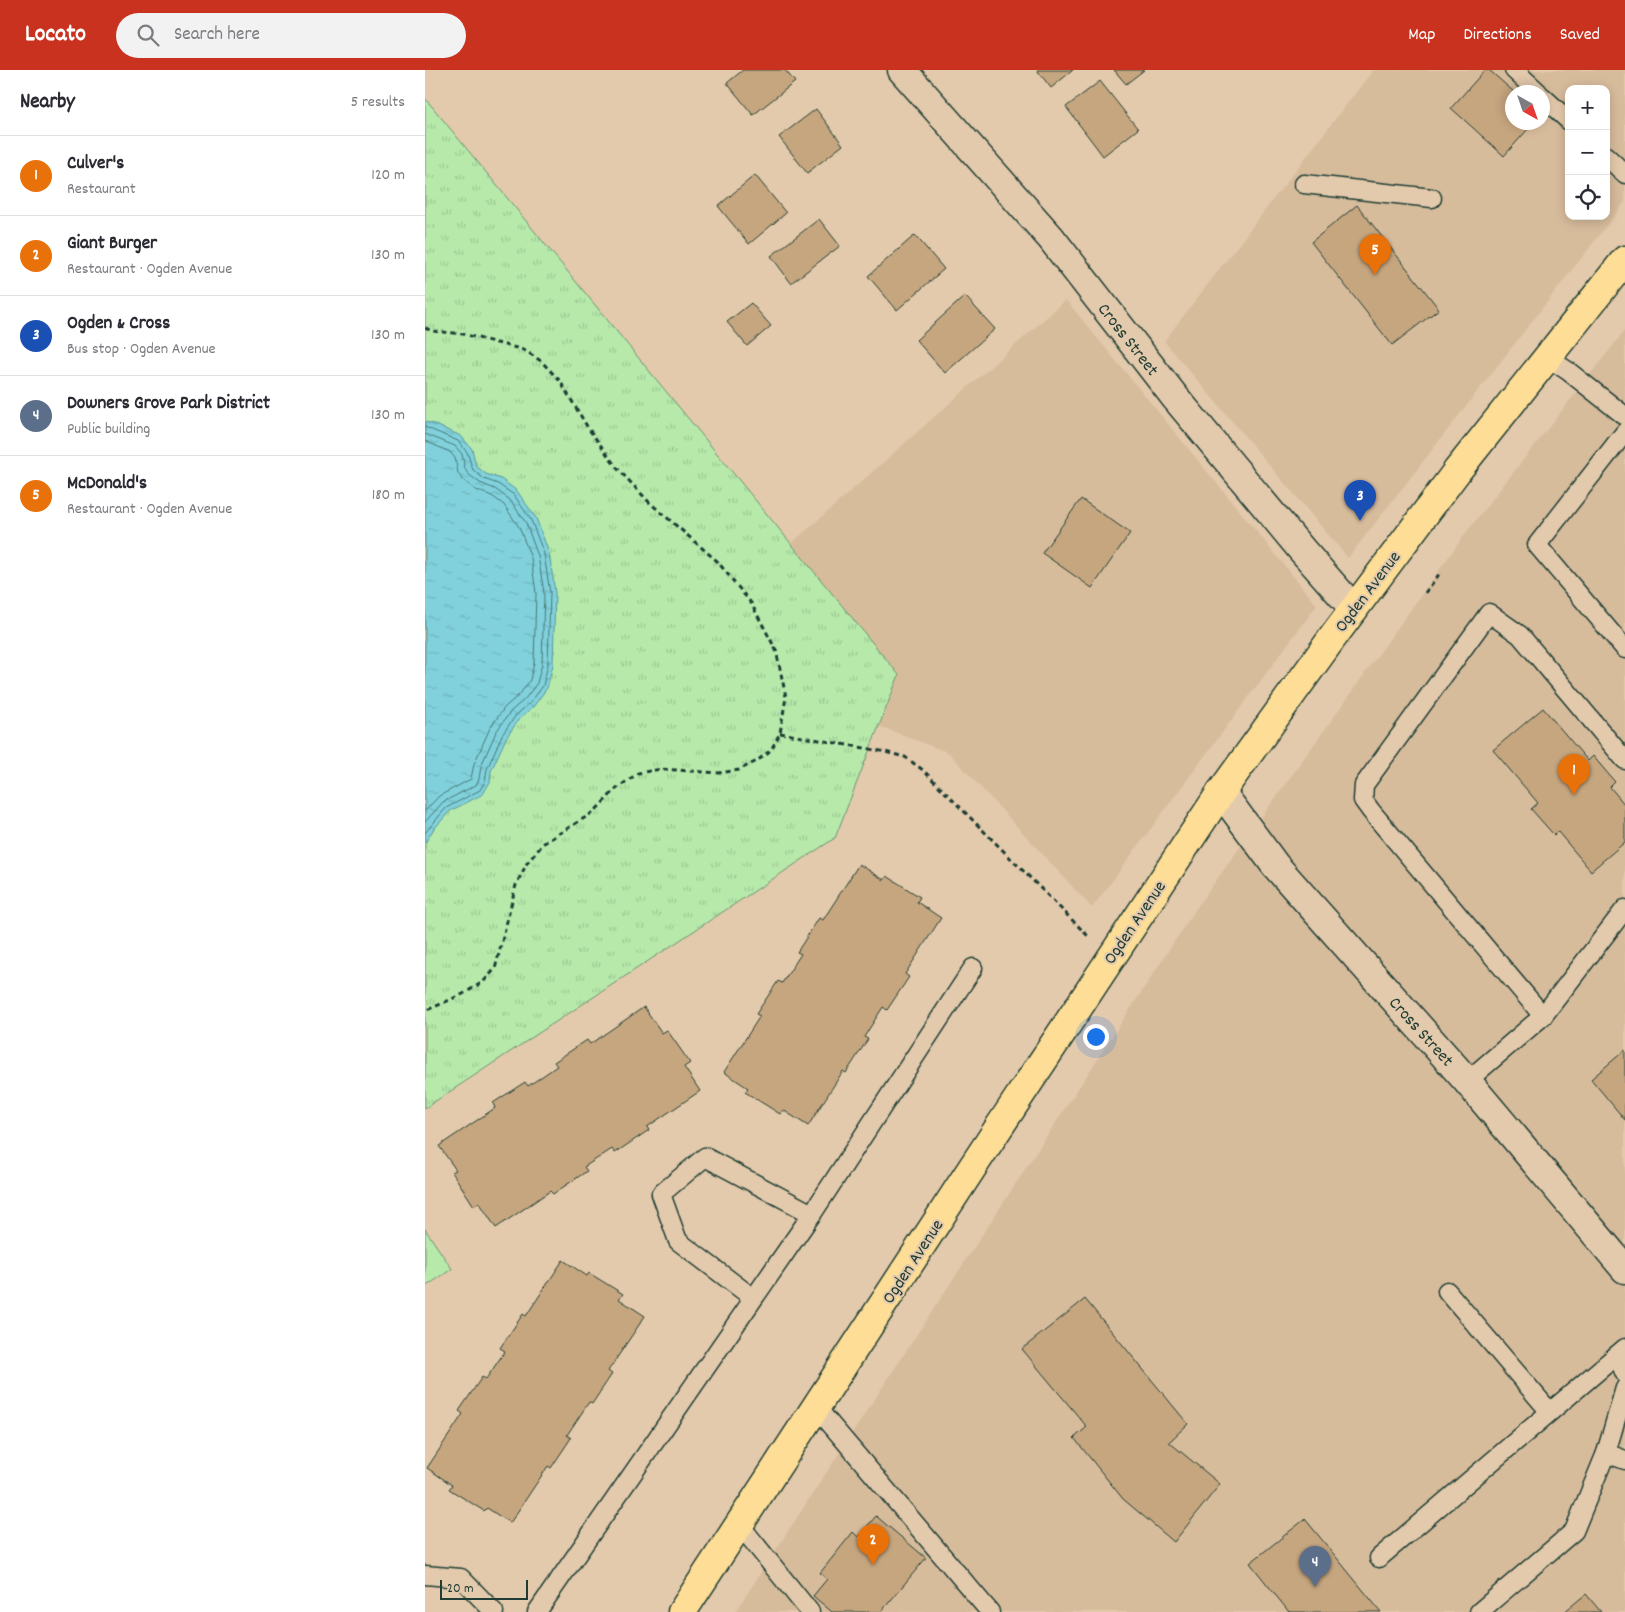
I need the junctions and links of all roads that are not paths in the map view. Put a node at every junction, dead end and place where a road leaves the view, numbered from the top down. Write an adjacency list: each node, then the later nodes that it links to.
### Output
1 (903, 70): 14 (street, Cross Street)
2 (1514, 70): 3 (lane)
3 (1530, 85)
4 (1550, 103): 5 (lane)
5 (1565, 117)
6 (1610, 160): 7 (lane)
7 (1625, 174)
8 (1304, 184): 9 (lane)
9 (1432, 198)
10 (1625, 260): 11 (main road, Ogden Avenue)
11 (1548, 358): 12 (lane); 14 (main road, Ogden Avenue)
12 (1625, 416)
13 (1625, 432): 15 (lane)
14 (1354, 609): 17 (main road, Ogden Avenue)
15 (1625, 649)
16 (1625, 760): 20 (lane)
17 (1221, 792): 21 (street, Cross Street); 29 (main road, Ogden Avenue)
18 (1625, 909): 20 (lane)
19 (973, 968): 22 (lane)
20 (1543, 1016): 21 (lane)
21 (1467, 1081): 23 (street, Cross Street)
22 (812, 1214): 25 (lane); 25 (lane)
23 (1625, 1269)
24 (1447, 1291): 30 (lane)
25 (753, 1298): 37 (lane)
26 (1621, 1352): 27 (lane); 30 (lane)
27 (1625, 1374)
28 (1625, 1388): 31 (lane)
29 (816, 1406): 33 (main road, Ogden Avenue); 40 (lane)
30 (1551, 1412): 34 (lane)
31 (1606, 1453): 32 (lane); 41 (lane)
32 (1625, 1460)
33 (739, 1524): 38 (main road, Ogden Avenue); 39 (lane)
34 (1379, 1558)
35 (425, 1575): 36 (lane)
36 (489, 1610)
37 (537, 1612)
38 (682, 1612)
39 (810, 1612)
40 (990, 1612)
41 (1479, 1612)

